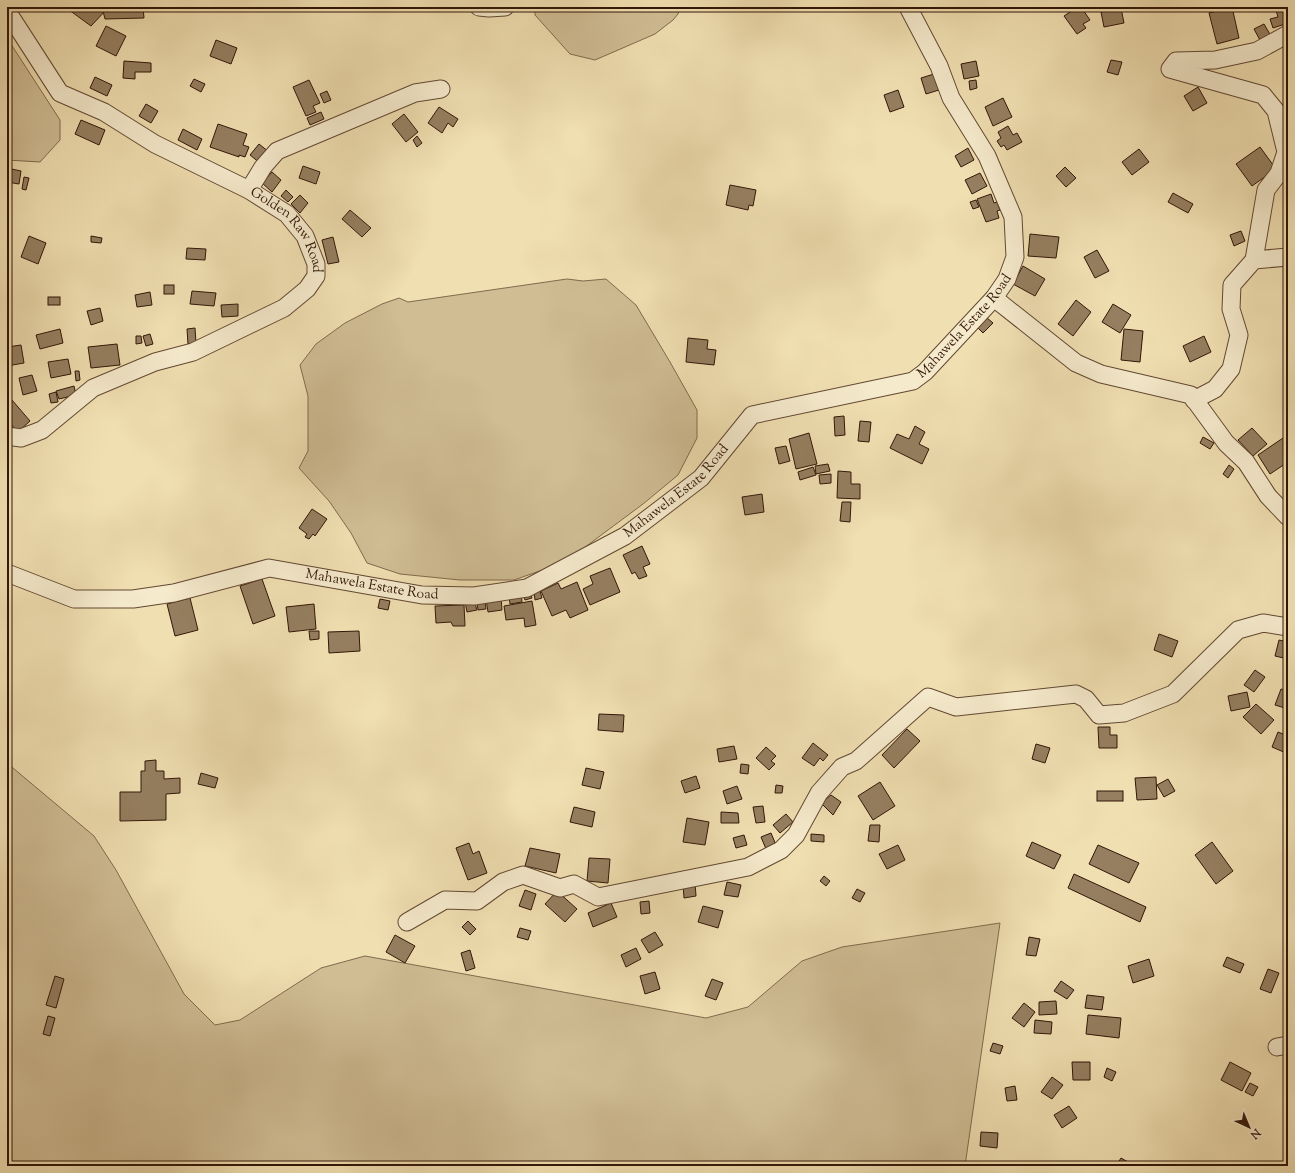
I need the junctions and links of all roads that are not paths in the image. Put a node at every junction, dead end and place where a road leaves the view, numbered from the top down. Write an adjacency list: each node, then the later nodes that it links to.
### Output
1 (479, 7): 2 (street)
2 (505, 7)
3 (908, 7): 10 (street, Mahawela Estate Road)
4 (7, 12): 7 (street, Golden Raw Road)
5 (1288, 34): 9 (street)
6 (441, 89): 7 (street)
7 (249, 190): 12 (street, Golden Raw Road)
8 (1288, 257): 9 (street)
9 (1254, 260): 11 (street)
10 (994, 298): 11 (street); 14 (street, Mahawela Estate Road)
11 (1194, 400): 13 (street)
12 (7, 436)
13 (1288, 516)
14 (7, 573)
15 (1288, 627): 16 (street)
16 (407, 922)

